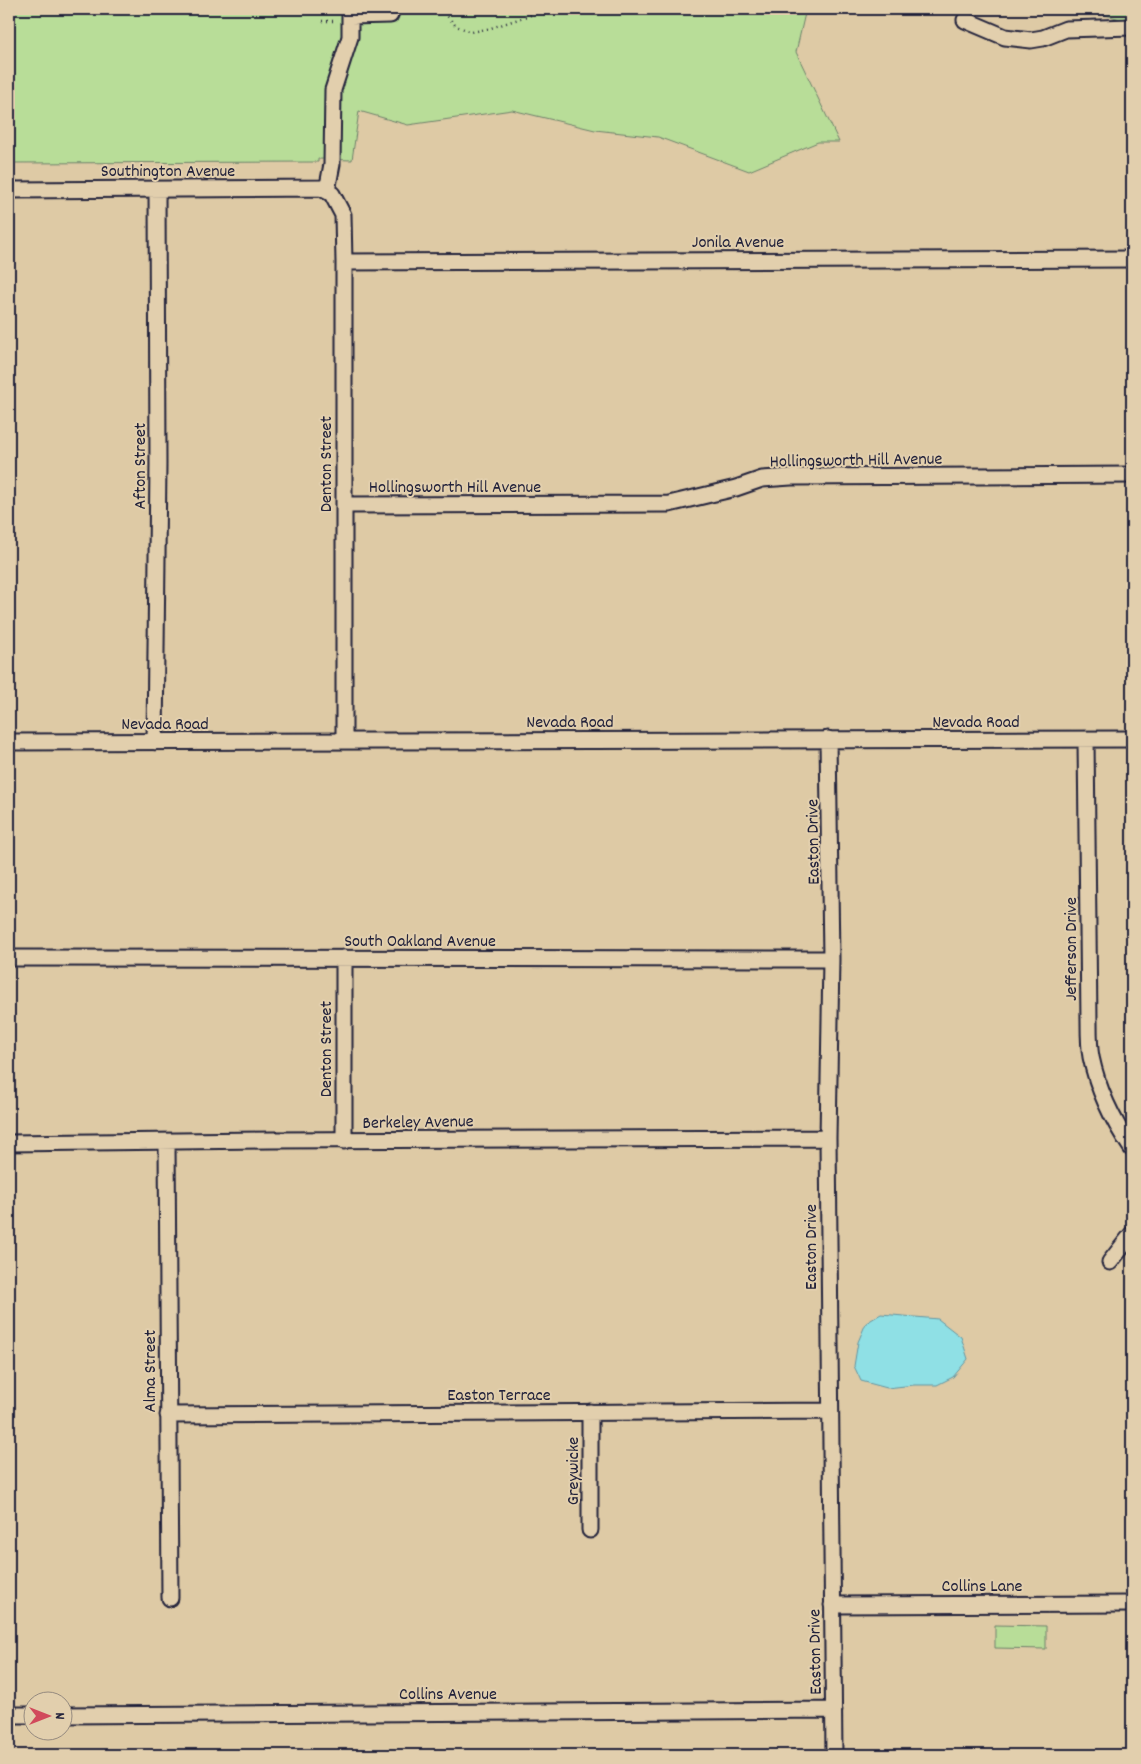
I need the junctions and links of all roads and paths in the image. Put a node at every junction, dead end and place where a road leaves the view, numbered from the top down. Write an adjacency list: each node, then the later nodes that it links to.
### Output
1 (392, 9): 4 (street)
2 (441, 9): 3 (path)
3 (549, 9)
4 (350, 13): 9 (street)
5 (965, 20): 6 (street)
6 (1132, 27)
7 (9, 190): 8 (street, Southington Avenue)
8 (157, 190): 9 (street, Southington Avenue); 19 (street, Afton Street)
9 (328, 191): 11 (street, Denton Street)
10 (1132, 259): 11 (street, Jonila Avenue)
11 (344, 262): 13 (street, Denton Street)
12 (1132, 475): 13 (street, Hollingsworth Hill Avenue)
13 (344, 505): 17 (street, Denton Street)
14 (828, 739): 16 (street, Nevada Road); 17 (street, Nevada Road); 22 (street, Easton Drive)
15 (1132, 739): 16 (street, Nevada Road)
16 (1086, 740): 27 (street, Jefferson Drive)
17 (344, 741): 19 (street, Nevada Road)
18 (9, 742): 19 (street, Nevada Road)
19 (156, 742)
20 (9, 958): 21 (street, South Oakland Avenue)
21 (344, 958): 22 (street, South Oakland Avenue); 24 (street, Denton Street)
22 (831, 959): 23 (street, Easton Drive)
23 (828, 1138): 24 (street, Berkeley Avenue); 30 (street, Easton Drive)
24 (344, 1141): 25 (street, Berkeley Avenue)
25 (167, 1142): 26 (street, Berkeley Avenue); 32 (street, Alma Street)
26 (9, 1143)
27 (1132, 1149)
28 (1132, 1234): 29 (street)
29 (1110, 1262)
30 (830, 1411): 31 (street, Easton Terrace); 36 (street, Easton Drive)
31 (590, 1412): 32 (street, Easton Terrace); 33 (street, Greywicke)
32 (168, 1415): 34 (street, Alma Street)
33 (590, 1530)
34 (170, 1598)
35 (1132, 1604): 36 (street, Collins Lane)
36 (832, 1605): 37 (street, Easton Drive)
37 (834, 1710): 40 (street, Collins Avenue); 41 (street, Easton Drive)
38 (9, 1715): 39 (street)
39 (22, 1715)
40 (72, 1715)
41 (834, 1755)

